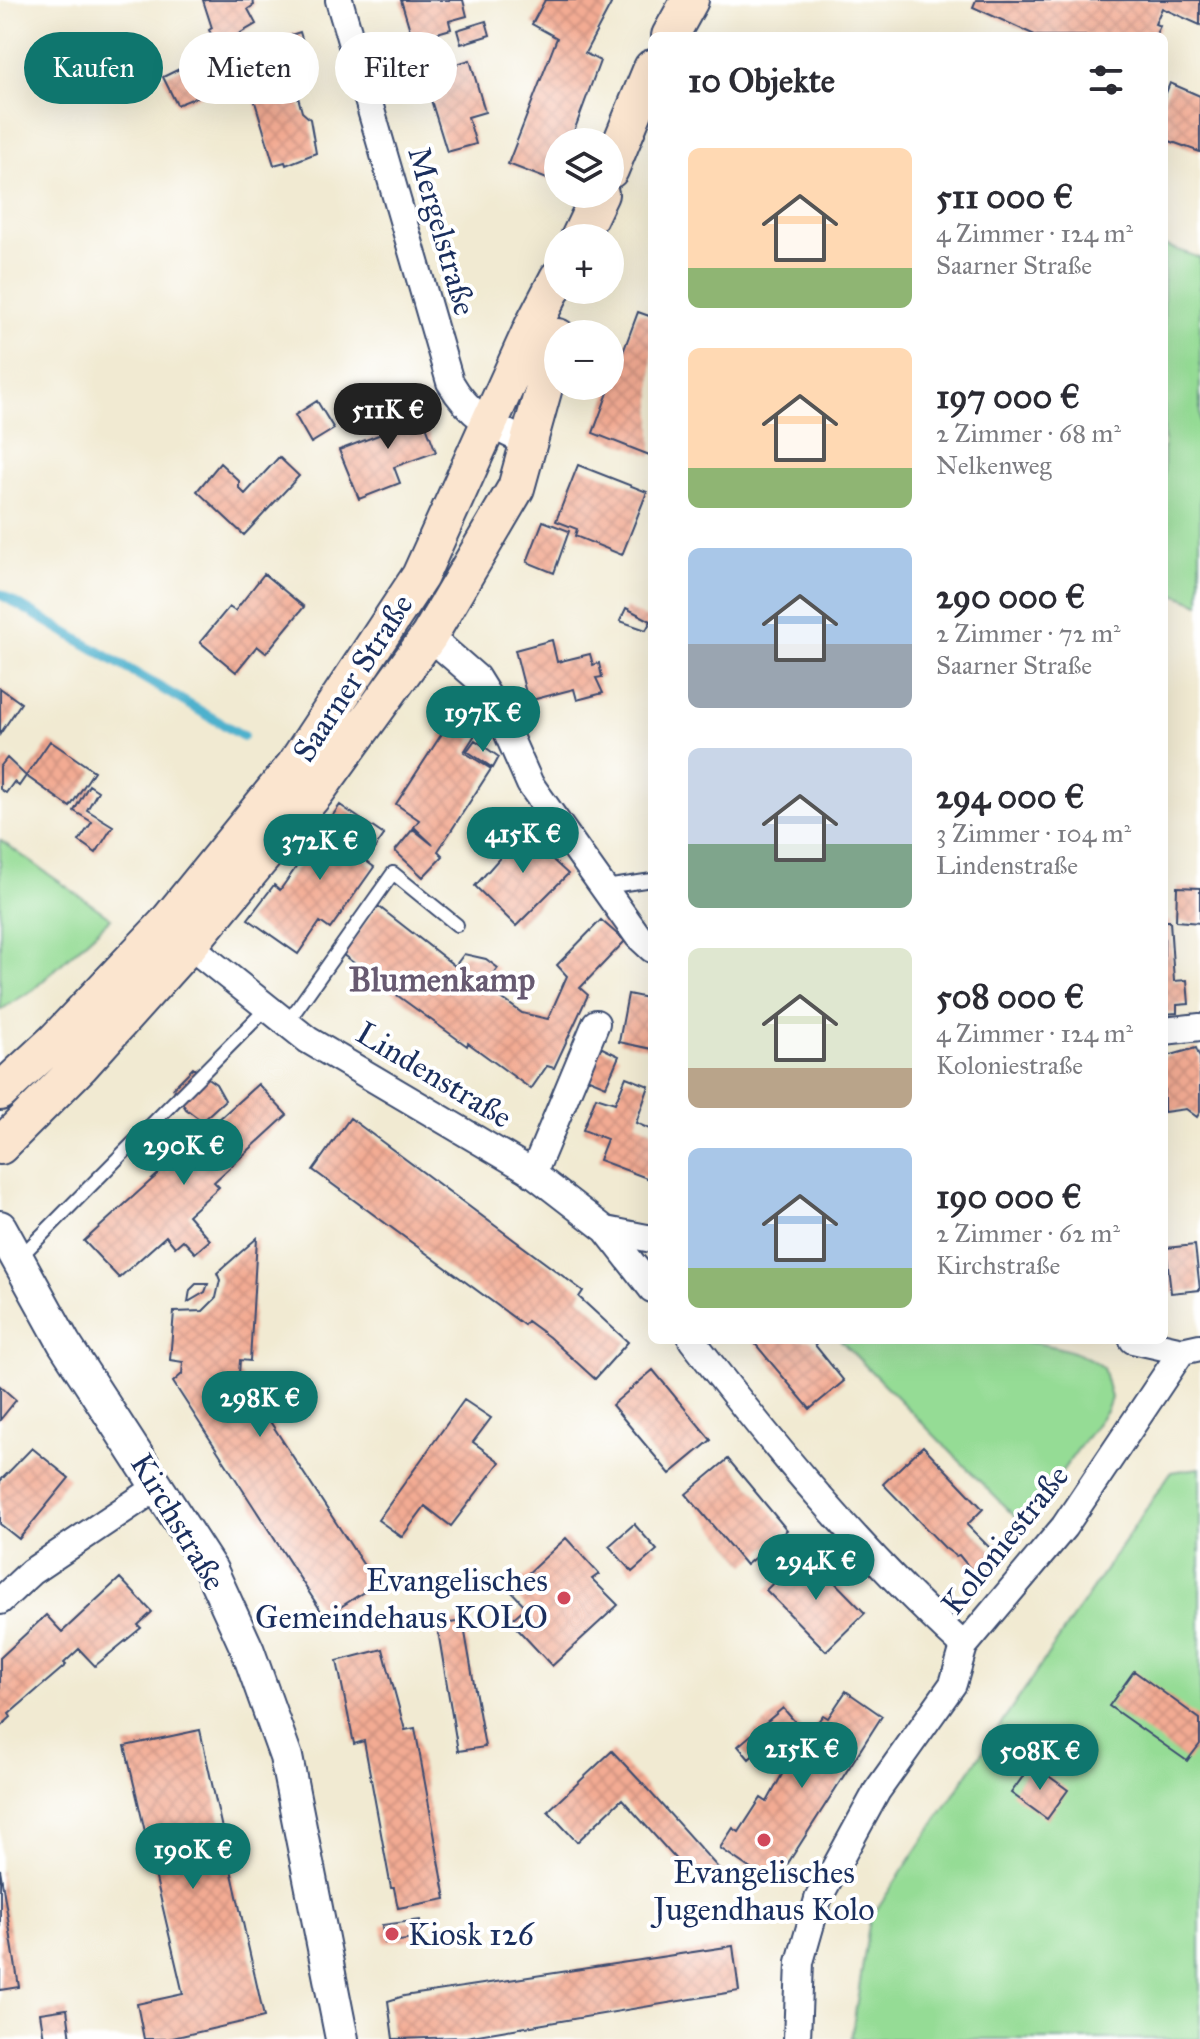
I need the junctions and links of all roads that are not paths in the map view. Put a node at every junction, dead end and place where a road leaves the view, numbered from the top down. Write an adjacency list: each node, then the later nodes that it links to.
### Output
1 (339, 0): 8 (street, Mergelstraße)
2 (690, 0): 3 (main road)
3 (672, 32)
4 (648, 78): 5 (main road)
5 (624, 136)
6 (544, 304): 8 (main road, Saarner Straße)
7 (544, 388): 9 (main road, Saarner Straße)
8 (490, 425): 9 (street, Mergelstraße); 20 (main road, Saarner Straße)
9 (529, 443): 10 (main road, Saarner Straße)
10 (429, 636): 12 (street); 15 (main road, Saarner Straße)
11 (648, 881): 12 (lane)
12 (605, 887): 14 (street)
13 (457, 925): 16 (lane)
14 (648, 944)
15 (189, 945): 16 (street, Lindenstraße); 23 (main road, Saarner Straße)
16 (277, 1016): 24 (street, Lindenstraße); 28 (lane)
17 (596, 1023): 24 (street, Lindenstraße)
18 (1200, 1027): 19 (street)
19 (1168, 1031)
20 (55, 1041): 21 (main road); 22 (main road, Saarner Straße)
21 (0, 1059)
22 (0, 1092)
23 (0, 1146)
24 (533, 1174): 26 (street, Lindenstraße)
25 (0, 1227): 28 (street, Kirchstraße)
26 (606, 1230): 27 (street); 29 (street, Lindenstraße)
27 (648, 1238)
28 (10, 1263): 33 (street, Kirchstraße)
29 (648, 1284)
30 (695, 1344): 35 (street)
31 (1159, 1344): 32 (street)
32 (1191, 1349): 35 (street, Koloniestraße)
33 (159, 1486): 34 (street); 37 (street, Kirchstraße)
34 (0, 1601)
35 (964, 1646): 36 (street, Koloniestraße)
36 (792, 2038)
37 (342, 2039)

